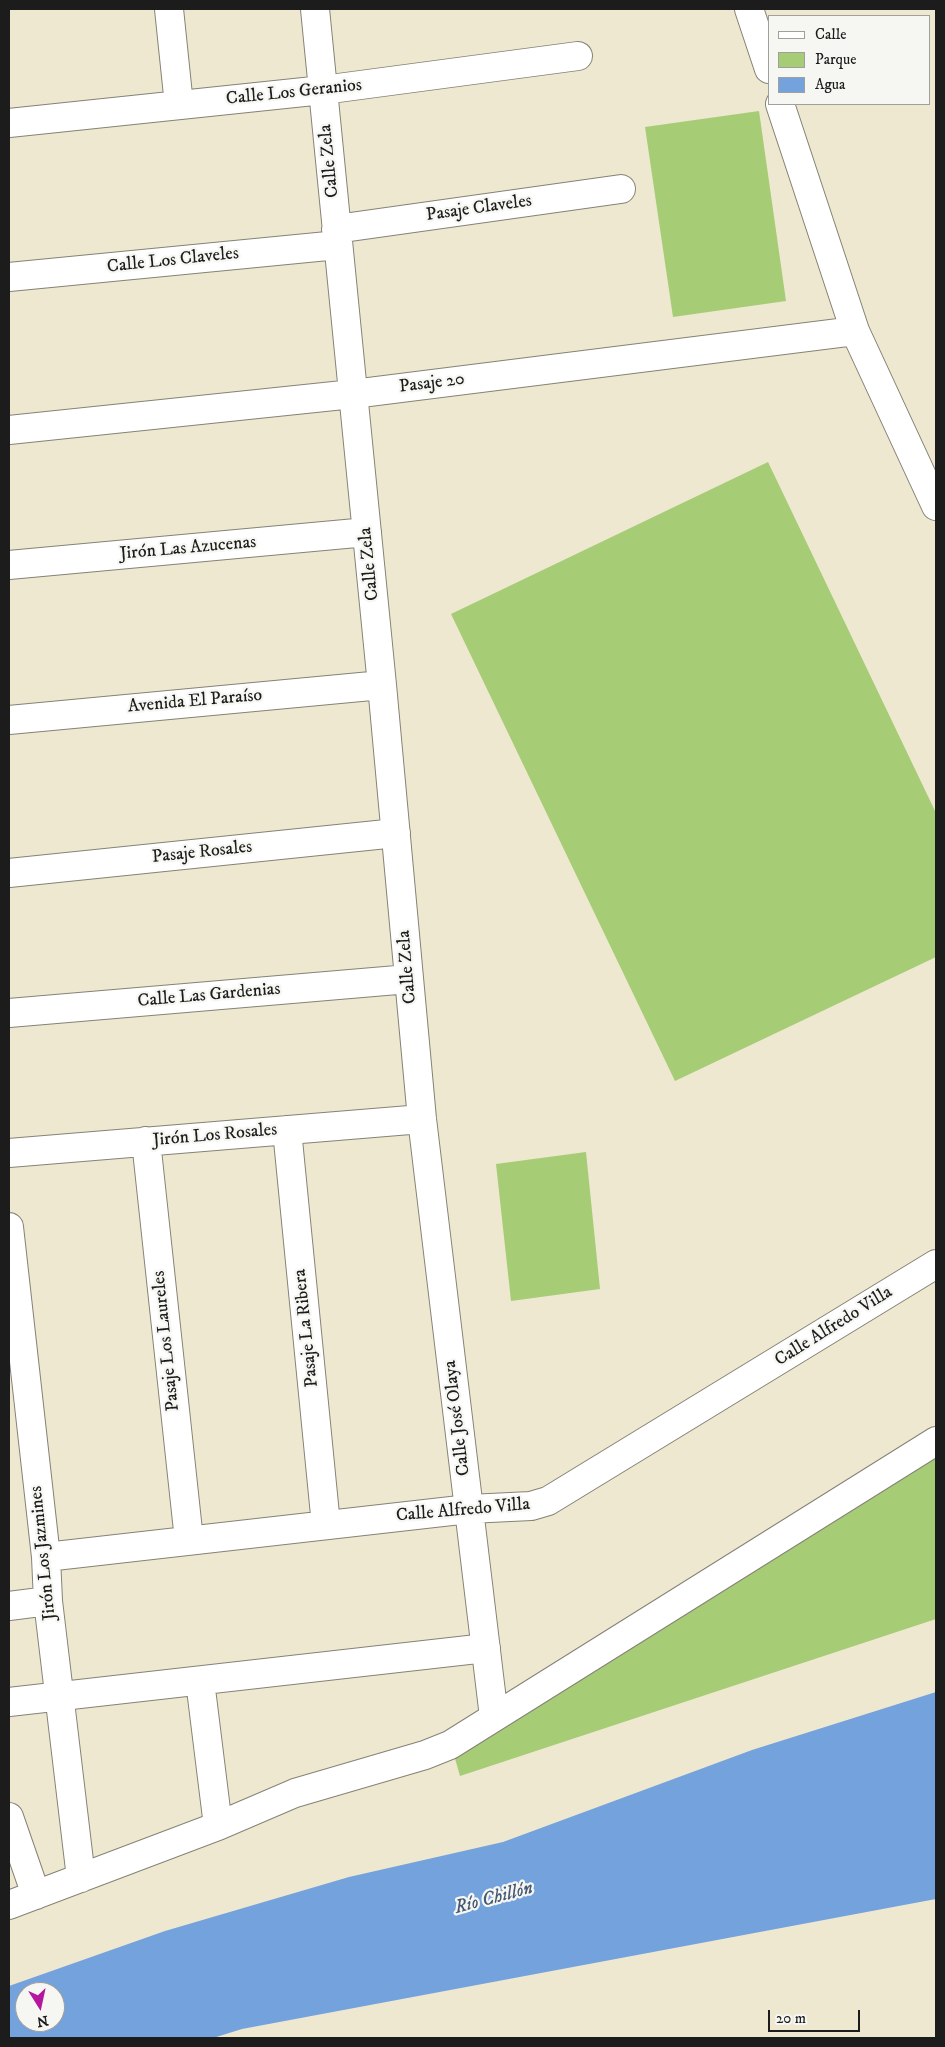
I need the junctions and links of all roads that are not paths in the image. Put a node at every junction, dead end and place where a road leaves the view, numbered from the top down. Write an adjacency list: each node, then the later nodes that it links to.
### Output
1 (170, 9): 7 (street)
2 (315, 9): 6 (street, Calle Zela)
3 (749, 9): 5 (street)
4 (578, 56): 6 (street, Calle Los Geranios)
5 (768, 66)
6 (323, 90): 7 (street, Calle Los Geranios); 11 (street, Calle Zela)
7 (179, 105): 9 (street, Calle Los Geranios)
8 (780, 105): 13 (street)
9 (9, 122)
10 (621, 189): 11 (street, Pasaje Claveles)
11 (337, 237): 12 (street, Calle Los Claveles); 14 (street, Calle Zela)
12 (9, 278)
13 (855, 331): 14 (street, Pasaje 20); 16 (street)
14 (353, 394): 15 (street, Pasaje 20); 17 (street, Calle Zela)
15 (9, 430)
16 (936, 506)
17 (367, 532): 18 (street, Jirón Las Azucenas); 19 (street, Calle Zela)
18 (9, 565)
19 (382, 684): 20 (street, Avenida El Paraíso); 21 (street, Calle Zela)
20 (9, 720)
21 (396, 833): 22 (street, Pasaje Rosales); 23 (street, Calle Zela)
22 (9, 873)
23 (409, 979): 24 (street, Calle Las Gardenias); 25 (street, Calle Zela)
24 (9, 1013)
25 (422, 1119): 26 (street, Jirón Los Rosales); 32 (street, Calle José Olaya)
26 (287, 1130): 27 (street, Jirón Los Rosales); 33 (street, Pasaje La Ribera)
27 (146, 1142): 28 (street, Jirón Los Rosales); 34 (street, Pasaje Los Laureles)
28 (9, 1153)
29 (9, 1228): 35 (street, Jirón Los Jazmines)
30 (936, 1264): 32 (street, Calle Alfredo Villa)
31 (936, 1441): 42 (street)
32 (469, 1509): 33 (street, Calle Alfredo Villa); 38 (street, Calle José Olaya)
33 (326, 1525): 34 (street, Calle Alfredo Villa)
34 (188, 1540): 35 (street, Calle Alfredo Villa)
35 (46, 1557): 36 (street, Jirón Los Jazmines)
36 (48, 1601): 37 (street); 40 (street, Jirón Los Jazmines)
37 (9, 1606)
38 (486, 1648): 39 (street); 42 (street, Calle José Olaya)
39 (200, 1681): 40 (street); 44 (street)
40 (60, 1697): 41 (street); 45 (street, Jirón Los Jazmines)
41 (9, 1702)
42 (494, 1717): 44 (street)
43 (9, 1817): 46 (street)
44 (218, 1826): 45 (street)
45 (81, 1878): 46 (street)
46 (36, 1895): 47 (street)
47 (9, 1905)

